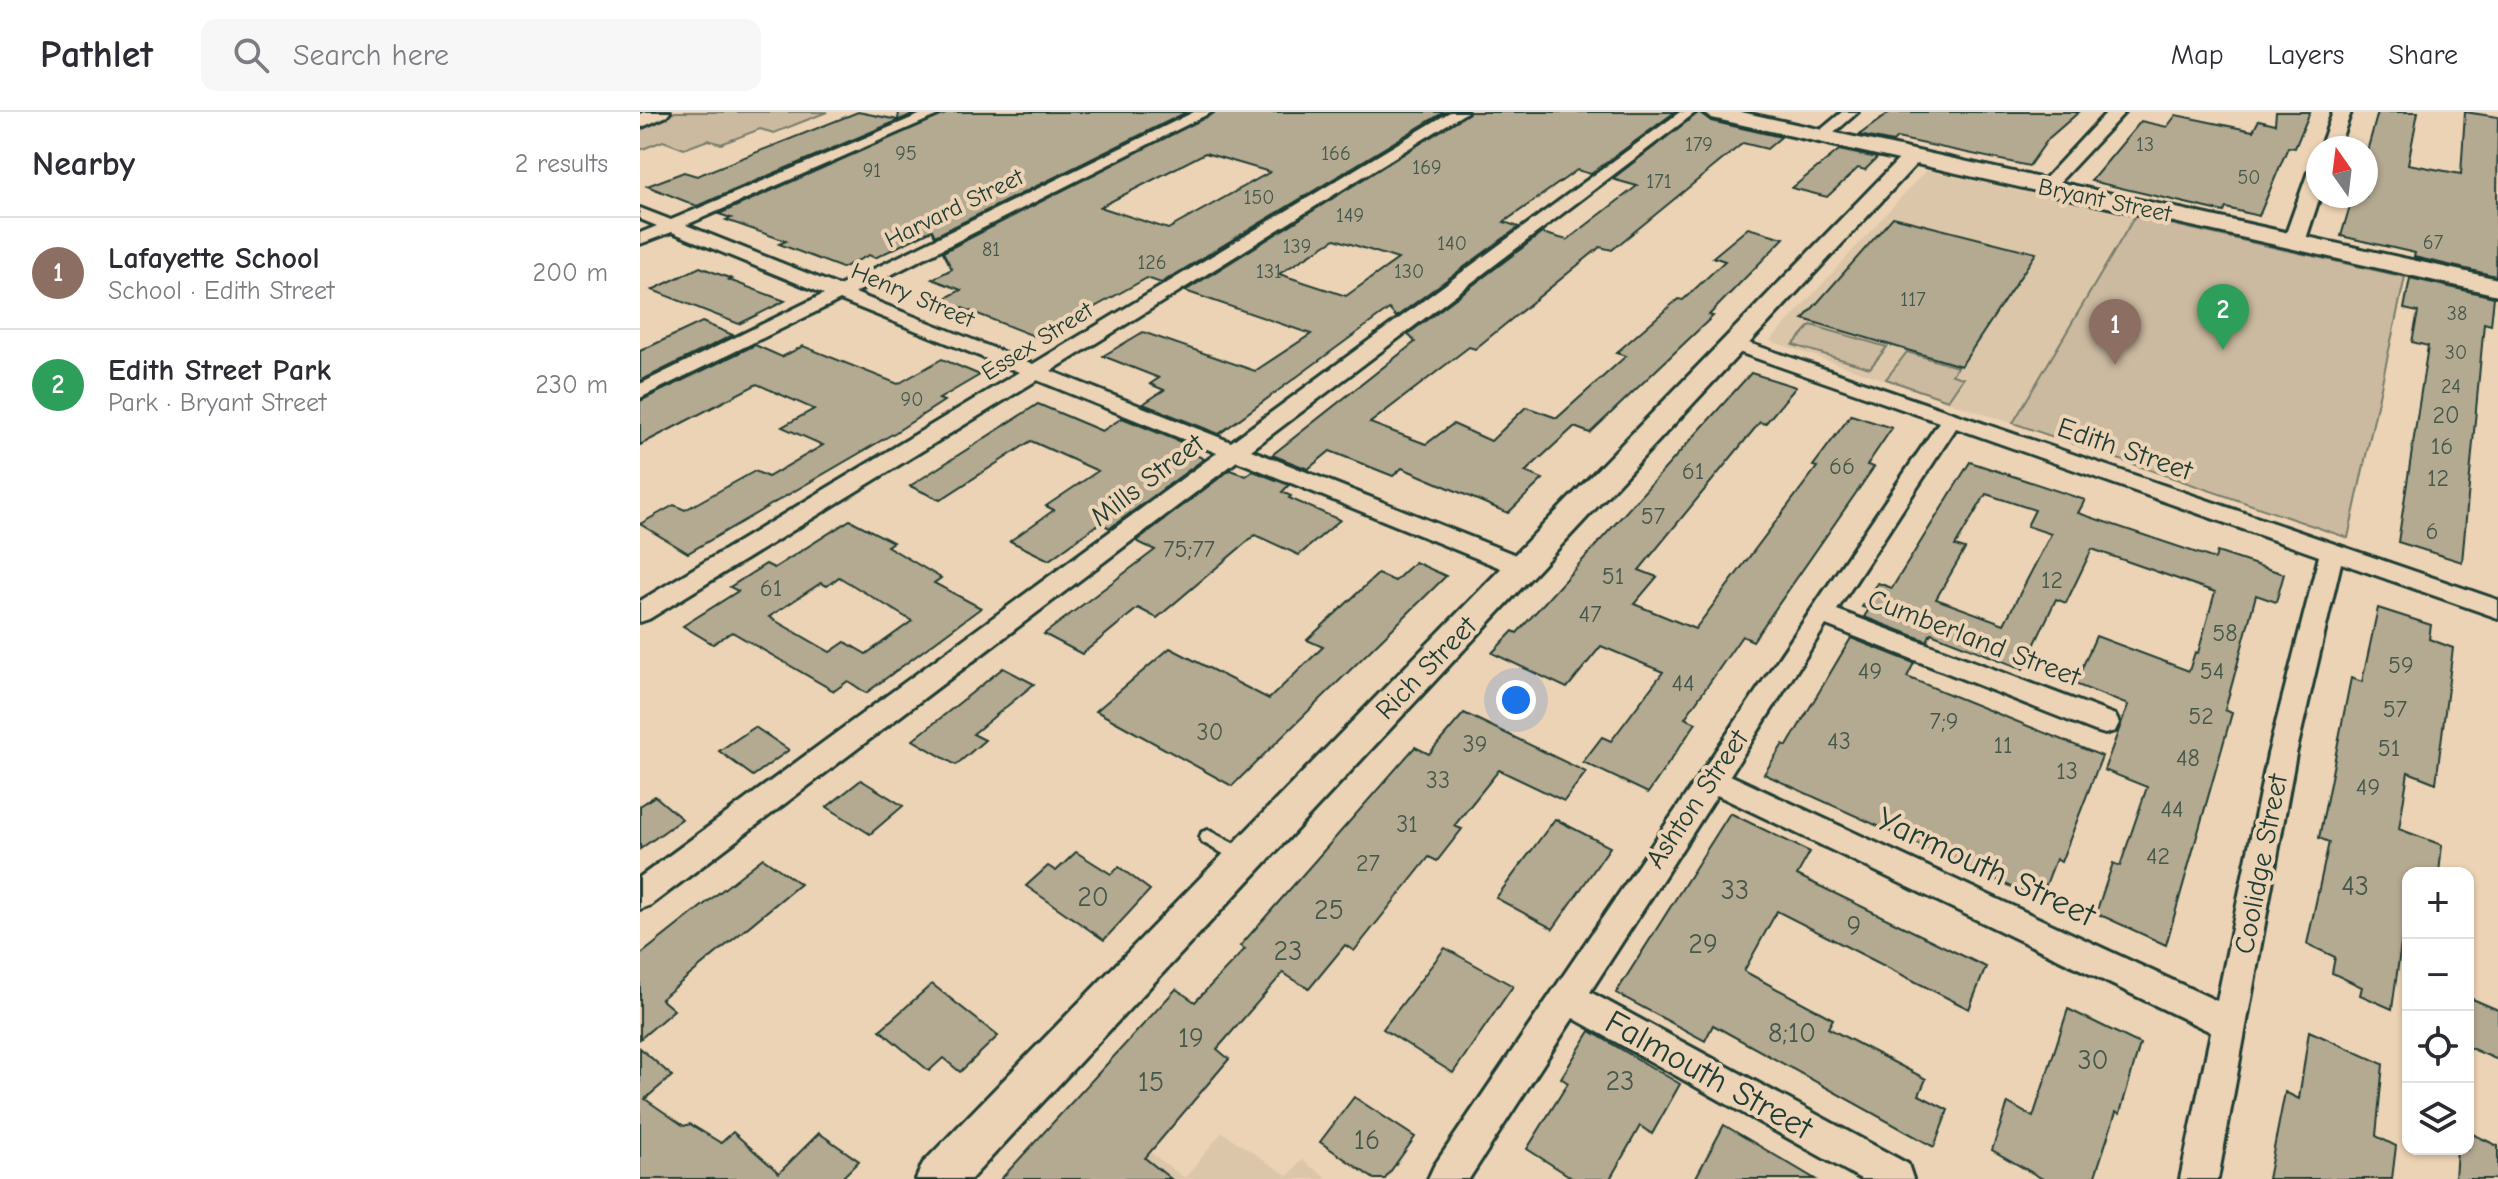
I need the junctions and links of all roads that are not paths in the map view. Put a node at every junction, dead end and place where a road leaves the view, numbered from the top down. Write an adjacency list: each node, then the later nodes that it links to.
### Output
1 (660, 112): 10 (main road)
2 (938, 112): 17 (street)
3 (1205, 112): 21 (street, Harvard Street)
4 (1460, 112): 23 (street, Essex Street)
5 (1689, 112): 26 (street, Mills Street)
6 (1712, 112): 11 (main road, Bryant Street)
7 (1851, 112): 11 (street)
8 (2118, 112): 14 (street)
9 (2342, 112): 12 (street)
10 (640, 122)
11 (1822, 136): 13 (main road, Bryant Street)
12 (2333, 136)
13 (1912, 157): 14 (main road, Bryant Street); 22 (street, Rich Street)
14 (2046, 187): 19 (main road, Bryant Street)
15 (2306, 207): 19 (street)
16 (640, 213): 17 (street, Henry Street)
17 (671, 226): 18 (street); 21 (street, Henry Street)
18 (640, 239)
19 (2294, 242): 20 (main road, Bryant Street)
20 (2498, 287)
21 (838, 292): 23 (street, Henry Street); 24 (street, Harvard Street)
22 (1734, 344): 25 (street, Edith Street); 28 (street, Rich Street)
23 (1033, 373): 26 (street, Henry Street); 30 (street, Essex Street)
24 (640, 392)
25 (1951, 421): 27 (street, Edith Street); 31 (street, Ashton Street)
26 (1236, 451): 28 (street, Henry Street); 36 (street, Mills Street)
27 (2332, 552): 29 (street, Edith Street); 38 (street, Coolidge Street)
28 (1522, 567): 35 (street, Rich Street)
29 (2498, 609)
30 (640, 613)
31 (1820, 613): 32 (street, Cumberland Street); 33 (street, Ashton Street)
32 (2105, 723)
33 (1710, 779): 37 (street, Ashton Street); 38 (street, Yarmouth Street)
34 (1208, 837): 35 (lane)
35 (1246, 858): 40 (street, Rich Street)
36 (640, 895)
37 (1566, 997): 39 (street, Falmouth Street); 41 (street, Ashton Street)
38 (2230, 1024): 42 (street, Coolidge Street)
39 (1895, 1177)
40 (939, 1179)
41 (1447, 1179)
42 (2199, 1179)

